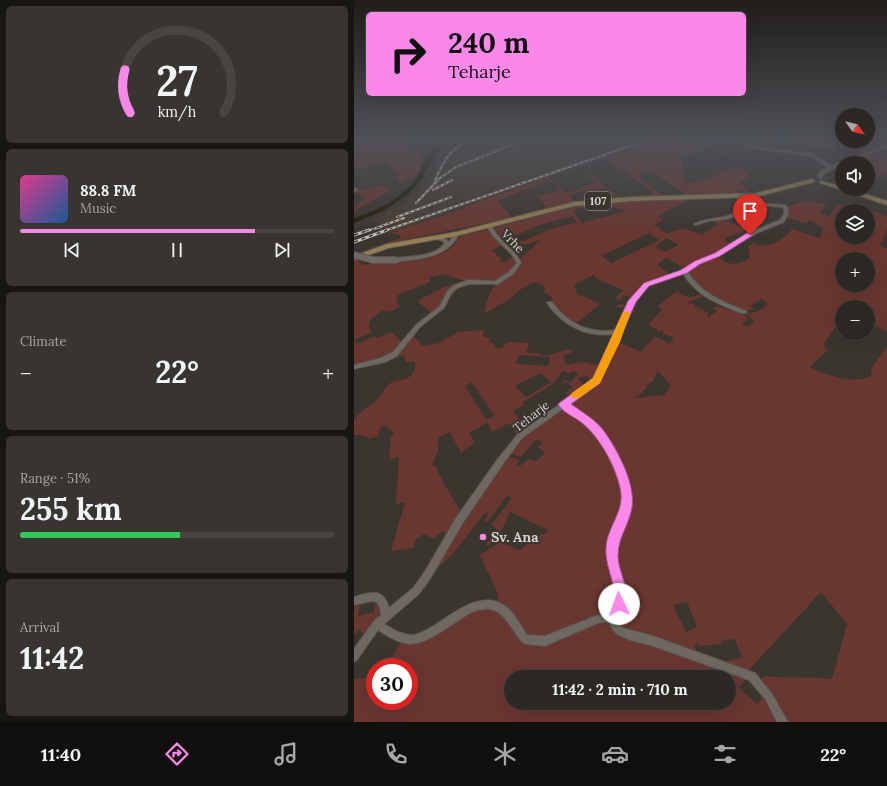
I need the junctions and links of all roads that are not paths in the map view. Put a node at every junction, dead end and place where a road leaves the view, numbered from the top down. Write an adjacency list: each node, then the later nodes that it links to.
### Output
1 (826, 171): 2 (street)
2 (821, 180): 5 (main road, Teharje / 107); 6 (main road)
3 (354, 188): 4 (street)
4 (354, 191)
5 (739, 198): 7 (street); 8 (main road, Teharje / 107); 13 (street, Teharje)
6 (887, 203)
7 (696, 224)
8 (489, 226): 9 (main road, Teharje / 107); 17 (street, Vrhe)
9 (456, 234): 10 (main road, 107); 11 (street)
10 (431, 238): 11 (street); 12 (main road, 107)
11 (441, 250): 12 (street, bridge)
12 (354, 256)
13 (684, 272): 15 (street); 16 (street, Teharje)
14 (550, 303): 16 (street)
15 (744, 312)
16 (620, 331): 18 (street, Teharje)
17 (354, 367)
18 (563, 404): 20 (street, Teharje); 21 (street)
19 (354, 601): 20 (street)
20 (385, 616): 22 (street, Teharje)
21 (614, 621): 22 (street); 24 (street)
22 (377, 624): 23 (street, Teharje)
23 (354, 657)
24 (784, 722)

